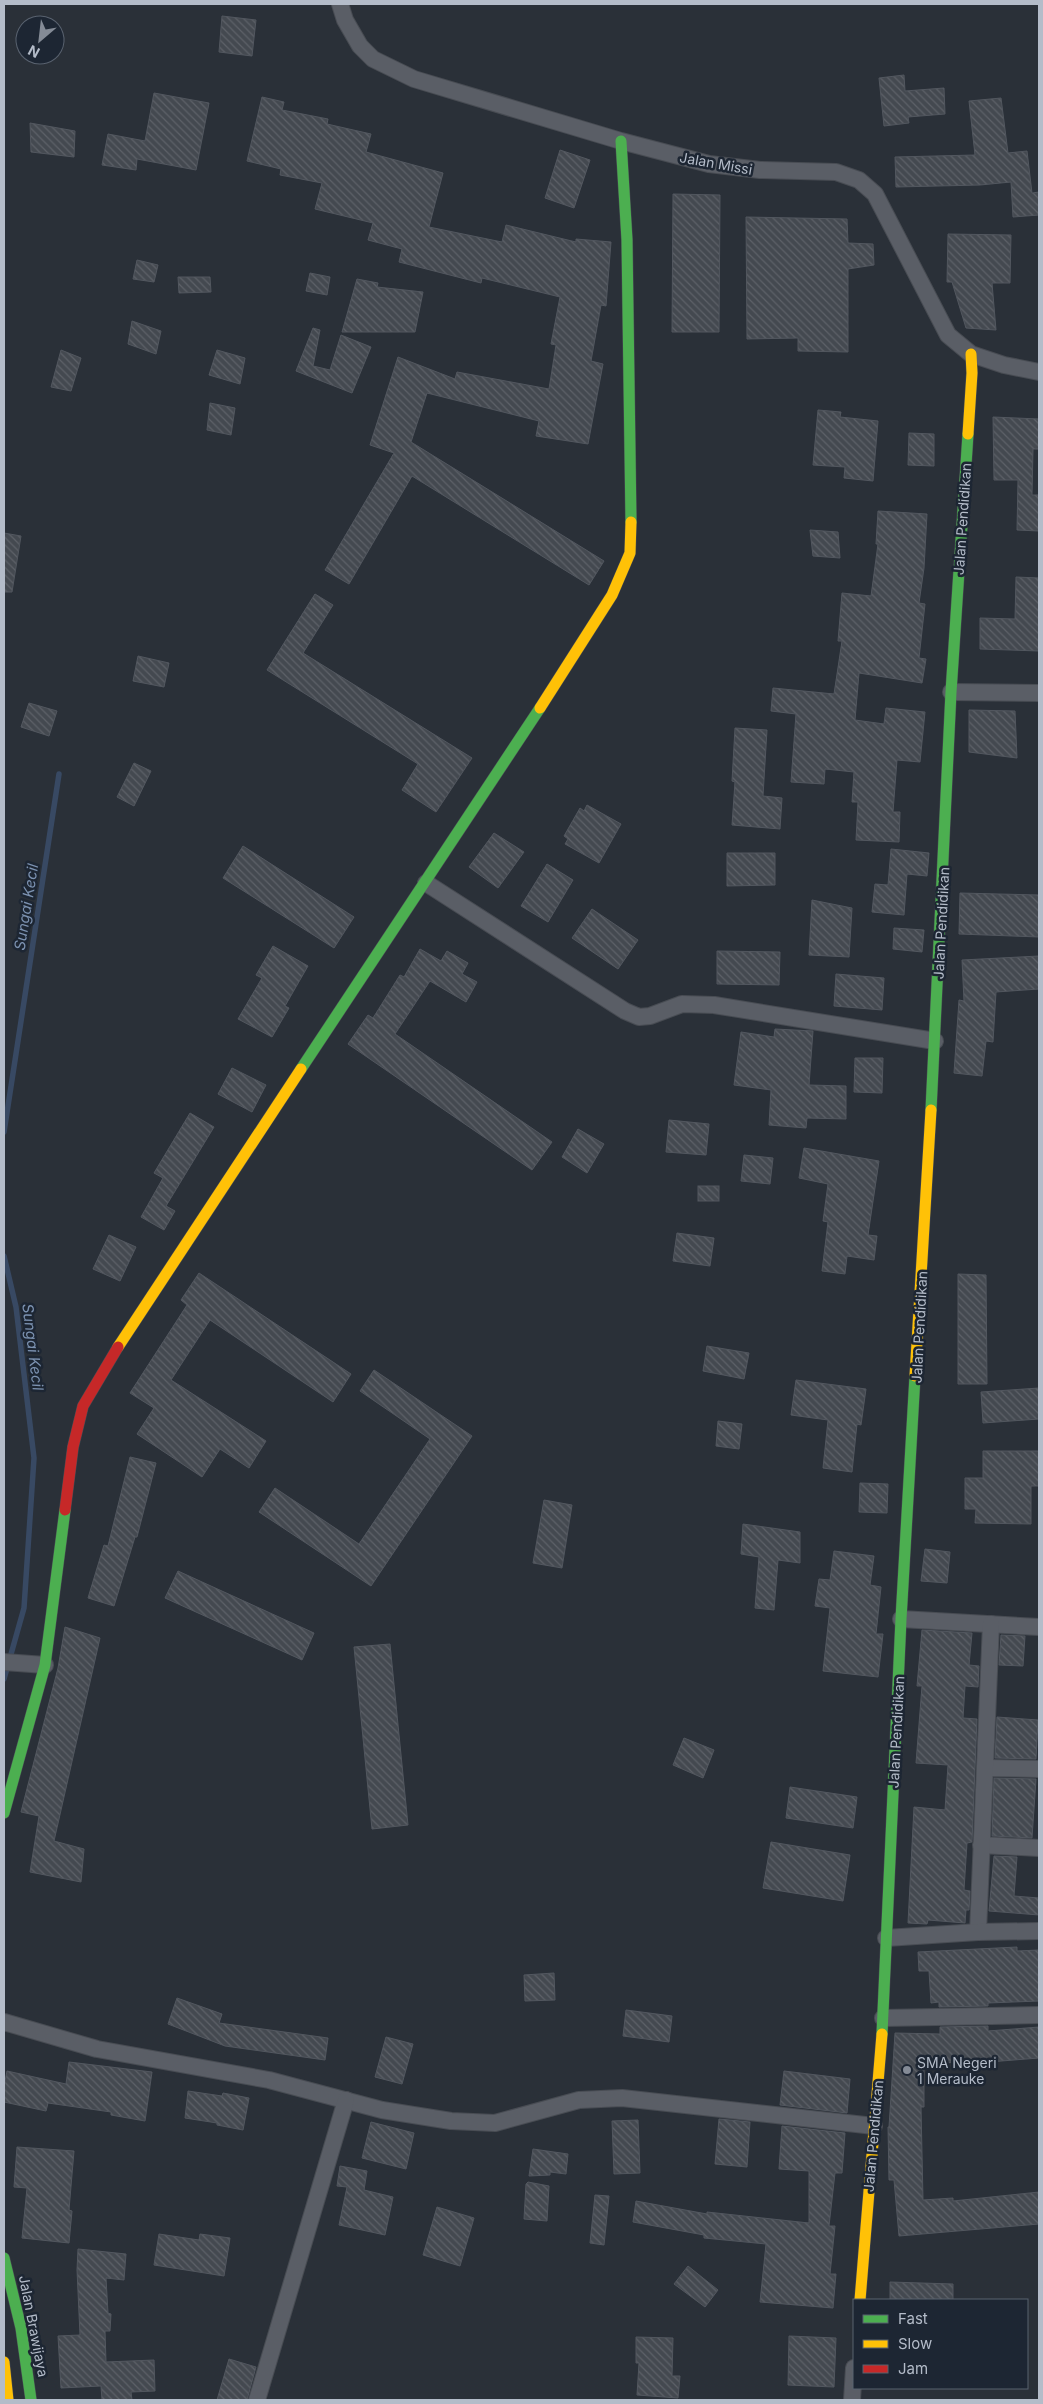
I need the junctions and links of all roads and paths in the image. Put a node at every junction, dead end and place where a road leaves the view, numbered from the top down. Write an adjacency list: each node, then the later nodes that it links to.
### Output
1 (340, 4): 2 (street, Jalan Missi)
2 (621, 141): 3 (street, Jalan Missi); 7 (main road)
3 (971, 354): 4 (street, Jalan Missi); 5 (main road, Jalan Pendidikan)
4 (1039, 372)
5 (951, 692): 6 (street); 8 (main road, Jalan Pendidikan)
6 (1039, 693)
7 (426, 883): 8 (street); 13 (main road)
8 (935, 1041): 9 (main road, Jalan Pendidikan)
9 (901, 1619): 10 (street); 21 (main road, Jalan Pendidikan)
10 (991, 1624): 11 (street); 14 (street)
11 (1039, 1627)
12 (4, 1662): 13 (street)
13 (45, 1664): 16 (main road)
14 (986, 1768): 15 (street); 17 (street)
15 (1039, 1769)
16 (4, 1813)
17 (981, 1845): 18 (street); 20 (street)
18 (1039, 1848)
19 (1039, 1931): 20 (street)
20 (978, 1932): 21 (street)
21 (886, 1938): 23 (main road, Jalan Pendidikan)
22 (1039, 2015): 23 (street)
23 (883, 2018): 26 (main road, Jalan Pendidikan)
24 (4, 2022): 25 (street)
25 (346, 2100): 26 (street); 33 (street)
26 (874, 2126): 28 (main road, Jalan Pendidikan)
27 (4, 2258): 32 (main road, Jalan Brawijaya)
28 (860, 2299)
29 (4, 2362): 31 (main road)
30 (853, 2384): 34 (street)
31 (8, 2400)
32 (31, 2400)
33 (257, 2400)
34 (852, 2400)

